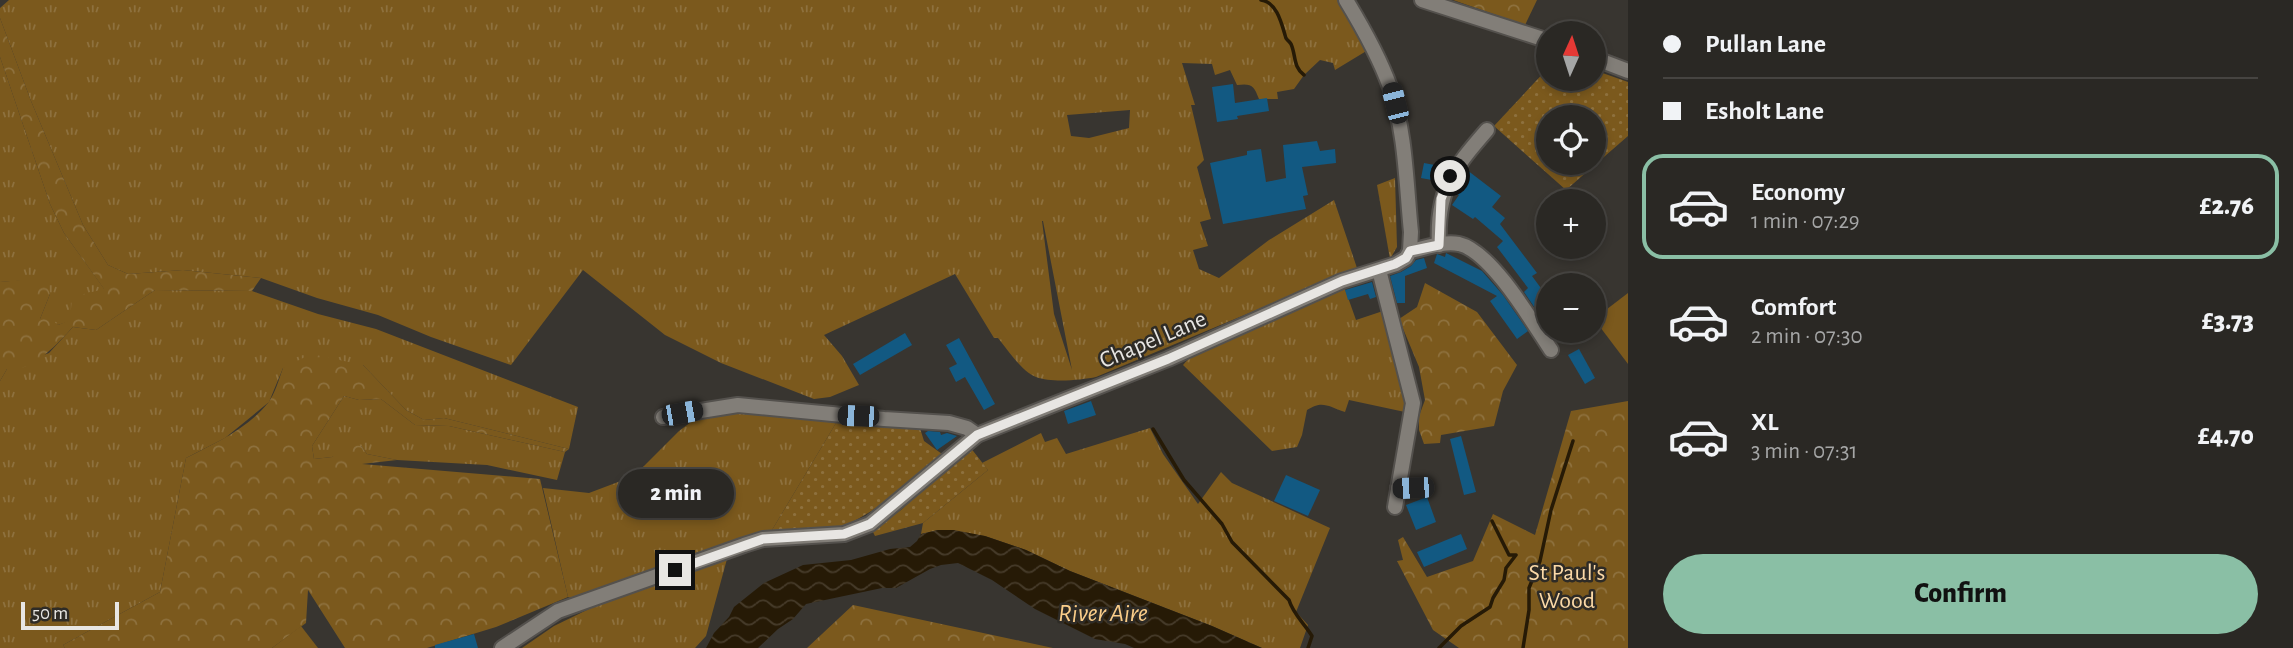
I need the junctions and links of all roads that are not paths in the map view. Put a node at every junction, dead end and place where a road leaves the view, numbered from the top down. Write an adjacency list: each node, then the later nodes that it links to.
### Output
1 (1346, 0): 8 (street)
2 (1422, 0): 3 (street)
3 (1536, 37)
4 (1606, 63): 5 (street)
5 (1628, 71)
6 (1487, 130): 7 (street)
7 (1439, 245): 8 (street); 10 (street)
8 (1410, 251): 9 (street, Chapel Lane)
9 (1379, 270): 12 (street, Chapel Lane); 13 (street)
10 (1551, 350)
11 (663, 416): 12 (street)
12 (977, 435): 14 (street, Chapel Lane)
13 (1395, 507)
14 (502, 648)

